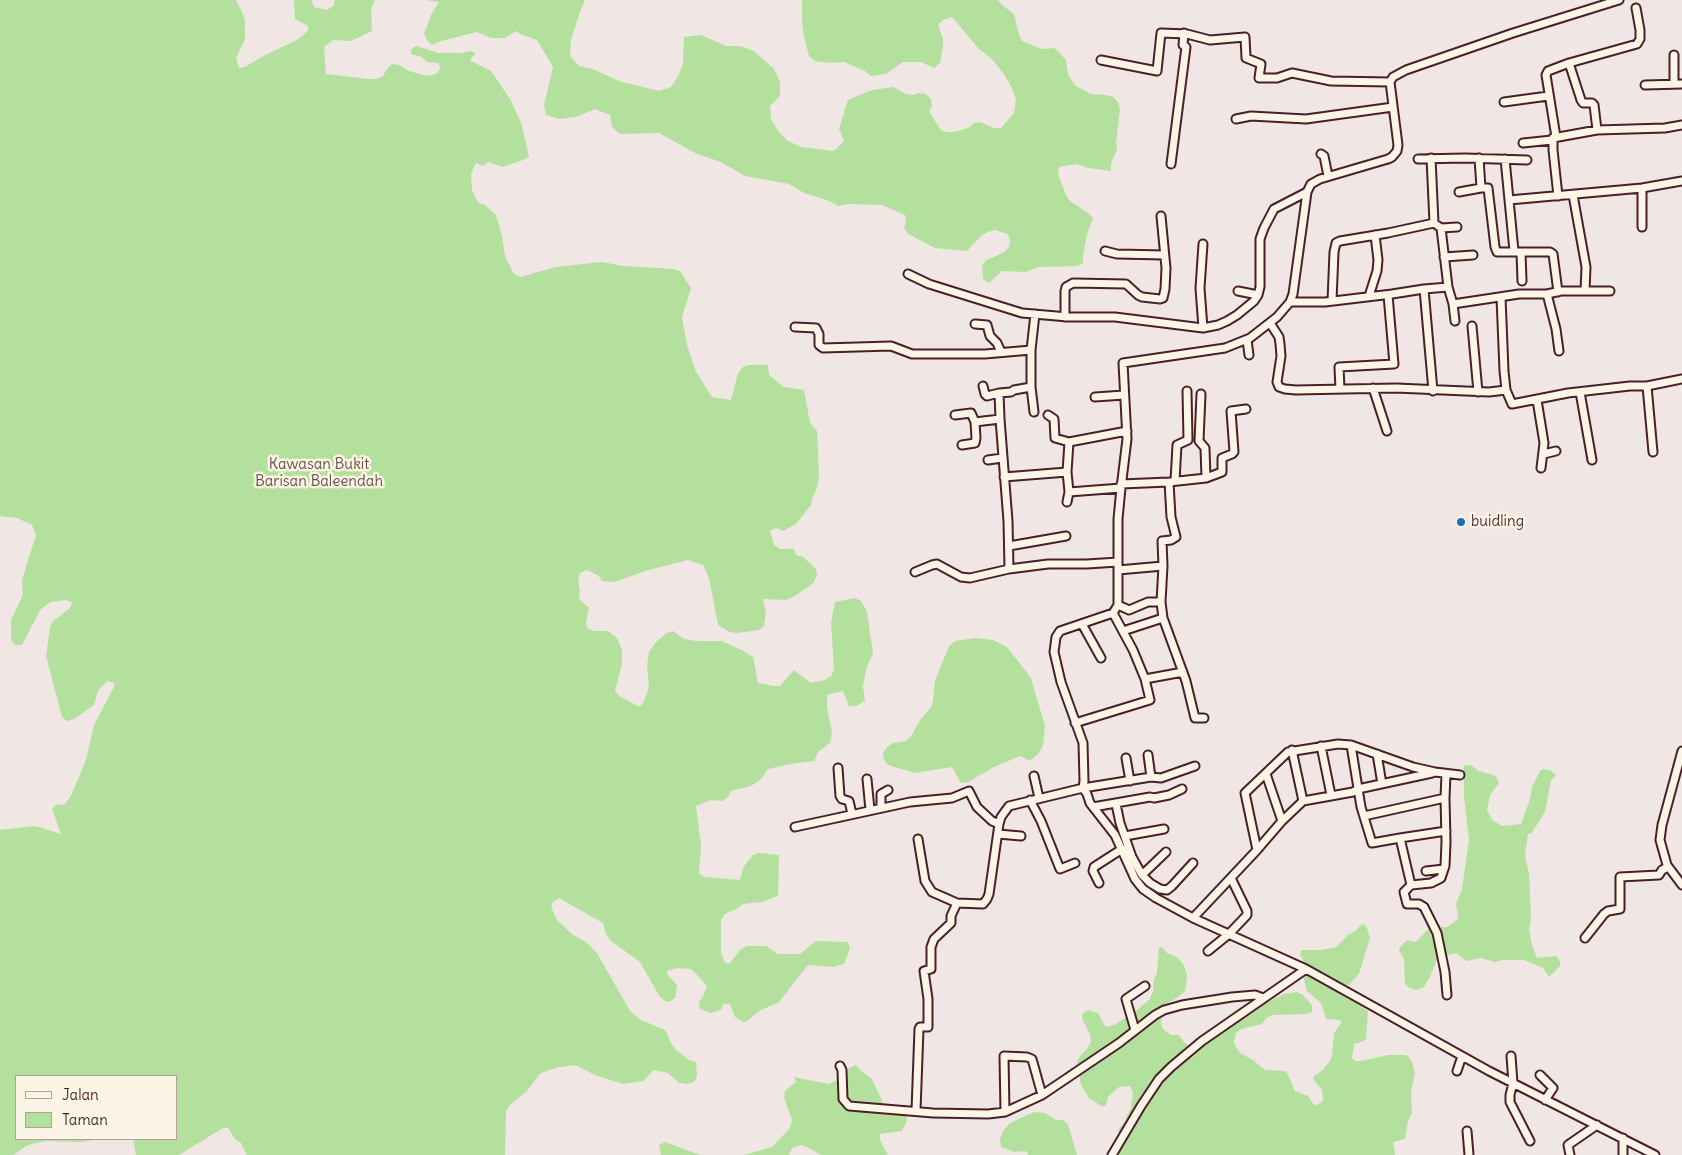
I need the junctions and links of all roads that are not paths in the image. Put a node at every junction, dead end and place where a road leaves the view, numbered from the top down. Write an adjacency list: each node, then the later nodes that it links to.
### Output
1 (1619, 0): 7 (street)
2 (1636, 8): 6 (street)
3 (1184, 34): 5 (street); 7 (street); 24 (street)
4 (1674, 55): 8 (street)
5 (1101, 60)
6 (1569, 63): 10 (street); 15 (street)
7 (1390, 82): 12 (street)
8 (1678, 84): 9 (street)
9 (1645, 85)
10 (1548, 96): 11 (street); 16 (street)
11 (1504, 102)
12 (1393, 107): 13 (street); 25 (street)
13 (1236, 118)
14 (1682, 125): 15 (street)
15 (1597, 130): 16 (street)
16 (1554, 139): 17 (street); 32 (street)
17 (1523, 143)
18 (1321, 154): 25 (street)
19 (1431, 158): 20 (street); 21 (street); 35 (street)
20 (1479, 158): 22 (street); 27 (street)
21 (1418, 159)
22 (1505, 159): 23 (street); 33 (street)
23 (1527, 160)
24 (1171, 164)
25 (1328, 176): 29 (street)
26 (1682, 181): 28 (street)
27 (1481, 188): 30 (street); 42 (street)
28 (1642, 188): 31 (street); 37 (street)
29 (1306, 192): 55 (street); 60 (street)
30 (1458, 192)
31 (1573, 195): 32 (street); 50 (street)
32 (1558, 196): 33 (street)
33 (1509, 200): 42 (street)
34 (1161, 216): 43 (street)
35 (1434, 223): 38 (street); 39 (street)
36 (1457, 227): 38 (street)
37 (1642, 227)
38 (1441, 228): 45 (street)
39 (1375, 235): 57 (street); 59 (street)
40 (1203, 244): 69 (street)
41 (1105, 251): 43 (street)
42 (1517, 252): 47 (street); 53 (street)
43 (1164, 255): 63 (street)
44 (1473, 255): 45 (street)
45 (1444, 257): 48 (street)
46 (908, 274): 62 (street)
47 (1522, 281)
48 (1448, 287): 49 (street); 61 (street)
49 (1424, 289): 56 (street); 81 (street)
50 (1585, 291): 51 (street); 53 (street)
51 (1610, 291)
52 (1238, 292): 55 (street)
53 (1558, 292): 54 (street)
54 (1547, 294): 58 (street); 72 (street)
55 (1258, 295): 69 (street)
56 (1388, 295): 57 (street); 80 (street)
57 (1369, 296): 59 (street)
58 (1501, 297): 61 (street); 82 (street)
59 (1332, 301): 60 (street)
60 (1290, 302): 66 (street)
61 (1453, 304): 64 (street)
62 (1035, 314): 63 (street); 71 (street)
63 (1064, 317): 69 (street)
64 (1455, 321)
65 (975, 324): 73 (street)
66 (1270, 324): 70 (street); 80 (street)
67 (1472, 326): 85 (street)
68 (795, 328): 73 (street)
69 (1203, 328)
70 (1247, 340): 74 (street); 88 (street)
71 (1031, 350): 73 (street); 78 (street)
72 (1559, 351)
73 (1001, 352)
74 (1249, 355)
75 (1682, 379): 77 (street)
76 (984, 386): 84 (street)
77 (1647, 386): 86 (street); 102 (street)
78 (1032, 387): 84 (street); 92 (street)
79 (1373, 388): 80 (street); 81 (street); 98 (street)
80 (1340, 389)
81 (1433, 390): 85 (street)
82 (1506, 390): 85 (street); 90 (street)
83 (1187, 391): 111 (street)
84 (1000, 392): 95 (street)
85 (1478, 392)
86 (1580, 392): 90 (street); 106 (street)
87 (1201, 394): 110 (street)
88 (1124, 395): 89 (street); 97 (street)
89 (1095, 397)
90 (1536, 400): 103 (street)
91 (1246, 409): 110 (street)
92 (1034, 412)
93 (955, 415): 96 (street)
94 (1048, 415): 99 (street)
95 (1000, 419): 96 (street); 104 (street)
96 (975, 422): 100 (street)
97 (1127, 430): 99 (street); 112 (street)
98 (1387, 431)
99 (1068, 442): 108 (street)
100 (962, 446)
101 (1556, 451): 103 (street)
102 (1653, 452)
103 (1544, 454): 107 (street)
104 (1002, 458): 105 (street); 109 (street)
105 (988, 460)
106 (1592, 460)
107 (1540, 468)
108 (1066, 472): 109 (street); 113 (street)
109 (1004, 477): 116 (street)
110 (1206, 478): 111 (street)
111 (1172, 481): 112 (street); 118 (street)
112 (1121, 486): 113 (street); 117 (street)
113 (1069, 492): 114 (street)
114 (1067, 502)
115 (1066, 536): 116 (street)
116 (1009, 546): 119 (street)
117 (1118, 566): 118 (street); 119 (street); 122 (street)
118 (1162, 566): 121 (street)
119 (1009, 570): 120 (street)
120 (915, 572)
121 (1161, 602): 122 (street); 124 (street)
122 (1118, 605): 123 (street)
123 (1113, 613): 125 (street); 126 (street)
124 (1163, 618): 126 (street); 128 (street)
125 (1082, 624): 127 (street); 131 (street)
126 (1123, 631): 129 (street)
127 (1101, 658)
128 (1183, 672): 129 (street); 130 (street)
129 (1145, 679): 131 (street)
130 (1204, 718)
131 (1075, 722): 150 (street)
132 (1321, 746): 133 (street); 134 (street); 154 (street)
133 (1351, 746): 136 (street); 152 (street)
134 (1292, 750): 142 (street); 158 (street)
135 (1682, 751): 180 (street)
136 (1377, 754): 141 (street); 149 (street)
137 (1148, 755): 146 (street)
138 (1126, 758): 148 (street)
139 (1196, 766): 146 (street)
140 (838, 768): 163 (street)
141 (1435, 772): 143 (street); 149 (street)
142 (1266, 774): 165 (street); 176 (street)
143 (1446, 774): 144 (street); 156 (street)
144 (1460, 775)
145 (1034, 776): 155 (street)
146 (1151, 777): 148 (street)
147 (867, 779): 162 (street)
148 (1130, 781): 150 (street)
149 (1382, 784): 152 (street)
150 (1083, 788): 155 (street); 160 (street)
151 (1182, 789): 159 (street)
152 (1358, 789): 154 (street); 164 (street)
153 (888, 790): 161 (street)
154 (1332, 795): 158 (street)
155 (1039, 798): 157 (street)
156 (1445, 798): 164 (street); 169 (street)
157 (1030, 800): 166 (street); 178 (street)
158 (1303, 801): 165 (street)
159 (1116, 804): 160 (street); 172 (street)
160 (1093, 807): 175 (street)
161 (881, 808): 162 (street); 166 (street)
162 (870, 810): 163 (street)
163 (852, 814): 167 (street)
164 (1364, 816): 173 (street)
165 (1282, 821): 176 (street)
166 (999, 824): 170 (street)
167 (795, 827)
168 (1164, 829): 172 (street)
169 (1446, 831): 173 (street); 181 (street)
170 (998, 834): 171 (street); 189 (street)
171 (1021, 836)
172 (1125, 836): 183 (street)
173 (1400, 838): 187 (street)
174 (918, 839): 189 (street)
175 (1122, 849): 186 (street); 190 (street)
176 (1257, 850): 184 (street)
177 (1166, 852): 183 (street)
178 (1075, 863)
179 (1192, 863): 183 (street)
180 (1668, 867): 185 (street); 192 (street)
181 (1444, 869): 182 (street); 187 (street)
182 (1426, 871)
183 (1142, 875)
184 (1231, 878): 190 (street); 191 (street)
185 (1679, 878): 188 (street)
186 (1099, 883)
187 (1411, 885): 196 (street)
188 (1682, 885)
189 (957, 904): 207 (street)
190 (1192, 918): 191 (street)
191 (1229, 934): 193 (street); 194 (street)
192 (1585, 938)
193 (1208, 951)
194 (1306, 969): 197 (street); 199 (street)
195 (1145, 986): 198 (street)
196 (1447, 995)
197 (1262, 998): 198 (street); 213 (street)
198 (1135, 1030): 205 (street)
199 (1462, 1056): 202 (street); 204 (street)
200 (1511, 1056): 204 (street)
201 (840, 1066): 207 (street)
202 (1457, 1071)
203 (1540, 1075): 206 (street)
204 (1513, 1083): 206 (street); 212 (street)
205 (1042, 1095): 208 (street); 208 (street)
206 (1545, 1100): 209 (street)
207 (916, 1111): 208 (street)
208 (1005, 1112)
209 (1597, 1125): 211 (street); 215 (street)
210 (1467, 1131): 214 (street)
211 (1623, 1138): 216 (street); 217 (street)
212 (1530, 1141)
213 (1112, 1155)
214 (1469, 1155)
215 (1570, 1155)
216 (1623, 1155)
217 (1655, 1155)

